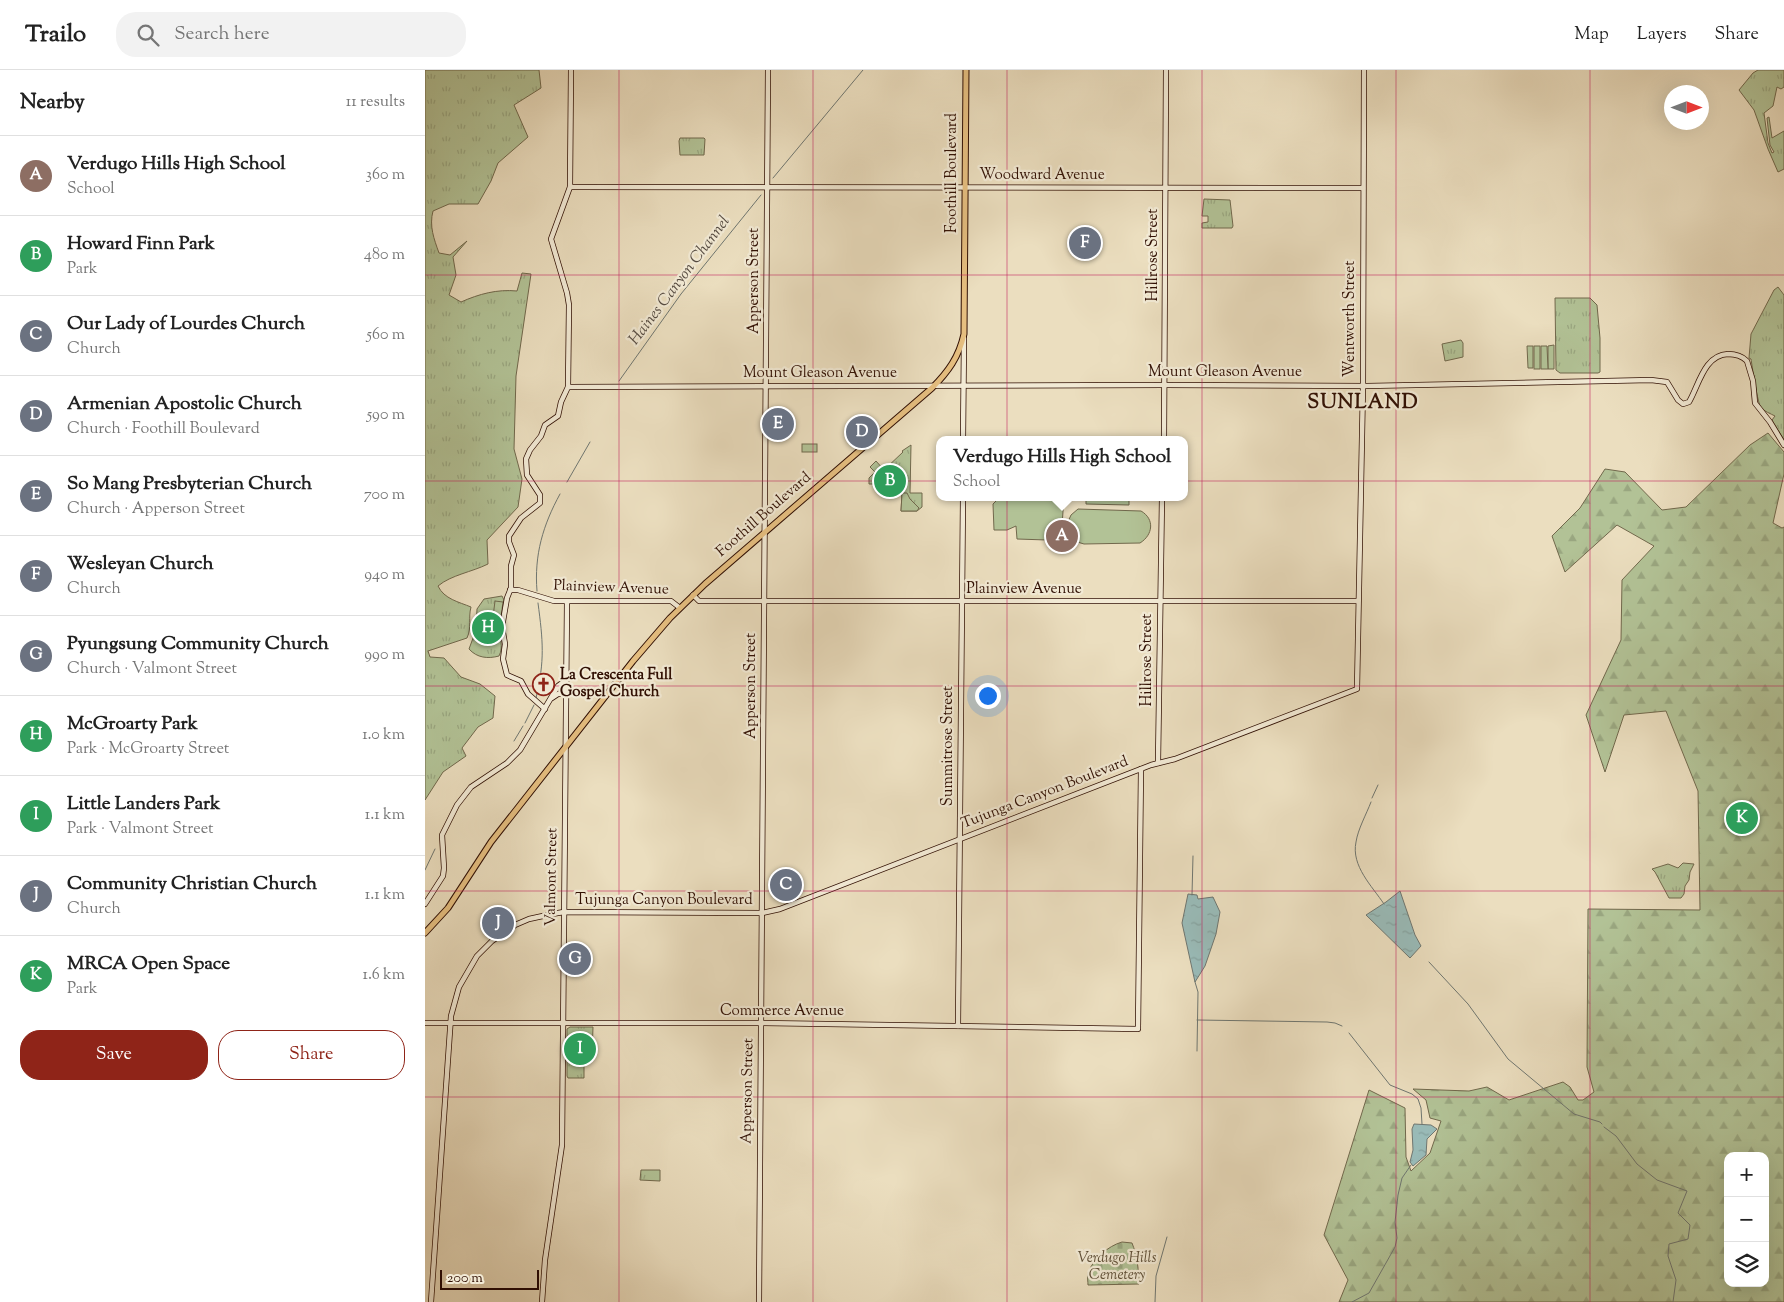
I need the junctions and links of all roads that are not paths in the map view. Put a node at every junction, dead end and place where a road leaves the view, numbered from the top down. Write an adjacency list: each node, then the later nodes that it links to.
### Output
1 (571, 70): 6 (street)
2 (768, 70): 7 (street, Apperson Street)
3 (966, 70): 8 (main road, Foothill Boulevard)
4 (1166, 70): 9 (street, Hillrose Street)
5 (1364, 70): 10 (street, Wentworth Street)
6 (570, 187): 7 (street, Woodward Avenue); 17 (street)
7 (767, 188): 8 (street, Woodward Avenue); 15 (street, Apperson Street)
8 (965, 188): 9 (street, Woodward Avenue); 11 (main road, Foothill Boulevard)
9 (1165, 188): 10 (street, Woodward Avenue); 12 (street, Hillrose Street)
10 (1363, 188): 16 (street, Wentworth Street)
11 (964, 334): 13 (main road, Foothill Boulevard); 14 (street)
12 (1165, 384): 14 (street, Mount Gleason Avenue); 16 (street, Mount Gleason Avenue); 19 (street, Hillrose Street)
13 (935, 385): 14 (street, Mount Gleason Avenue); 15 (street, Mount Gleason Avenue); 23 (main road, Foothill Boulevard)
14 (963, 385): 18 (street)
15 (767, 386): 17 (street, Mount Gleason Avenue); 23 (street, Apperson Street)
16 (1363, 386): 20 (street, Mount Gleason Avenue); 29 (street, Wentworth Street)
17 (568, 387): 24 (street)
18 (963, 436)
19 (1164, 436)
20 (1784, 445)
21 (963, 501): 27 (street, Summitrose Street)
22 (1162, 501): 28 (street, Hillrose Street)
23 (764, 532): 25 (main road, Foothill Boulevard); 26 (street, Apperson Street)
24 (511, 590): 30 (street, Plainview Avenue); 36 (street)
25 (693, 595): 26 (street, Plainview Avenue); 31 (main road, Foothill Boulevard)
26 (764, 601): 27 (street, Plainview Avenue); 43 (street, Apperson Street)
27 (962, 601): 28 (street, Plainview Avenue); 40 (street, Summitrose Street)
28 (1160, 601): 29 (street, Plainview Avenue); 38 (street, Hillrose Street)
29 (1359, 601): 33 (street, Wentworth Street)
30 (567, 602): 31 (street, Plainview Avenue); 32 (street, Valmont Street)
31 (680, 608): 37 (main road, Foothill Boulevard)
32 (566, 682): 34 (street, Valmont Street); 35 (street)
33 (1357, 688): 38 (street, Tujunga Canyon Boulevard)
34 (566, 694): 35 (street); 37 (street, Valmont Street)
35 (552, 698): 36 (street)
36 (545, 709): 41 (street)
37 (566, 748): 42 (street, Valmont Street); 44 (main road, Foothill Boulevard)
38 (1158, 764): 39 (street, Tujunga Canyon Boulevard)
39 (1141, 769): 40 (street, Tujunga Canyon Boulevard); 49 (street, Commerce Avenue)
40 (960, 839): 43 (street, Tujunga Canyon Boulevard); 49 (street, Summitrose Street)
41 (425, 904)
42 (565, 912): 43 (street, Tujunga Canyon Boulevard); 46 (street, Tujunga Canyon Boulevard); 47 (street, Valmont Street)
43 (761, 913): 48 (street, Apperson Street)
44 (425, 933)
45 (425, 1023): 46 (street, Commerce Avenue)
46 (450, 1023): 47 (street, Commerce Avenue); 50 (street, Tujunga Canyon Boulevard)
47 (564, 1023): 48 (street, Commerce Avenue); 51 (street, Valmont Street)
48 (761, 1023): 49 (street, Commerce Avenue); 52 (street, Apperson Street)
49 (958, 1026)
50 (431, 1302)
51 (542, 1302)
52 (759, 1302)

